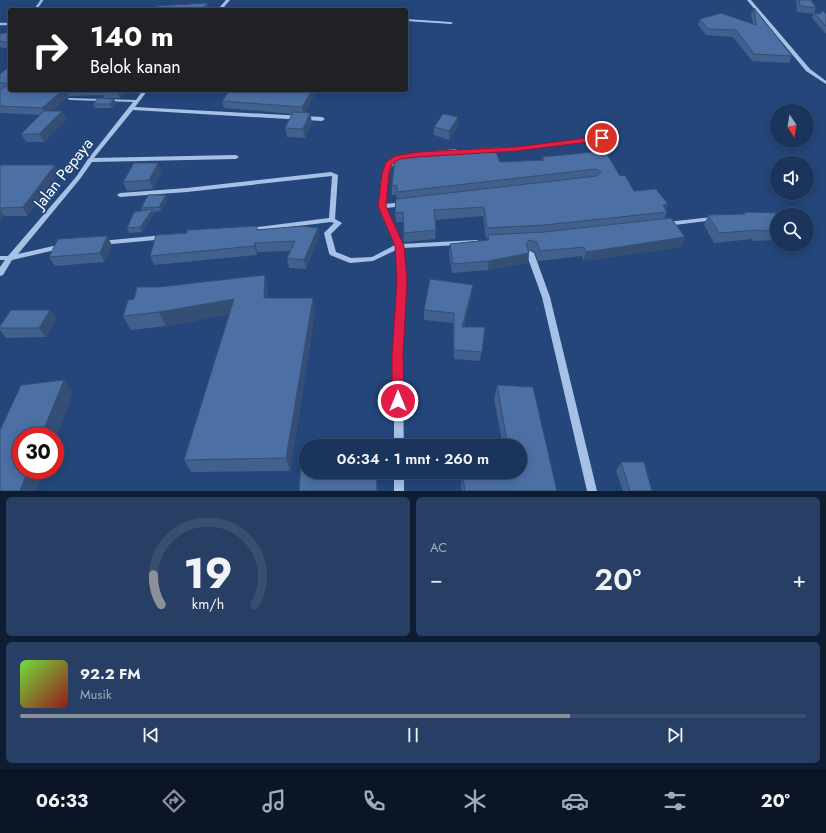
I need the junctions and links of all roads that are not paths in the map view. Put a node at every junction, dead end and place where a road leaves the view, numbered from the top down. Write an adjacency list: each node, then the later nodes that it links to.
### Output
1 (228, 0): 3 (street)
2 (749, 0): 6 (street)
3 (221, 8)
4 (408, 20): 5 (street)
5 (451, 23)
6 (826, 83)
7 (144, 92): 9 (street, Jalan Pepaya)
8 (70, 99): 9 (street)
9 (136, 101): 10 (street, Jalan Pepaya)
10 (133, 108): 11 (street); 16 (street, Jalan Pepaya)
11 (322, 119)
12 (616, 137): 13 (street)
13 (477, 150)
14 (464, 151): 19 (street)
15 (236, 157): 16 (street)
16 (90, 160): 31 (street, Jalan Pepaya)
17 (120, 195): 21 (street)
18 (411, 203): 19 (street)
19 (382, 206): 28 (street)
20 (712, 219): 22 (street)
21 (332, 220): 23 (street); 28 (street)
22 (657, 225)
23 (246, 231)
24 (175, 236): 26 (street)
25 (486, 241): 28 (street)
26 (96, 243)
27 (72, 245): 31 (street)
28 (399, 246): 33 (street)
29 (530, 253): 36 (street)
30 (0, 258): 31 (street)
31 (10, 258): 32 (street, Jalan Pepaya)
32 (0, 273)
33 (399, 439)
34 (399, 479): 35 (street)
35 (399, 491)
36 (592, 491)

